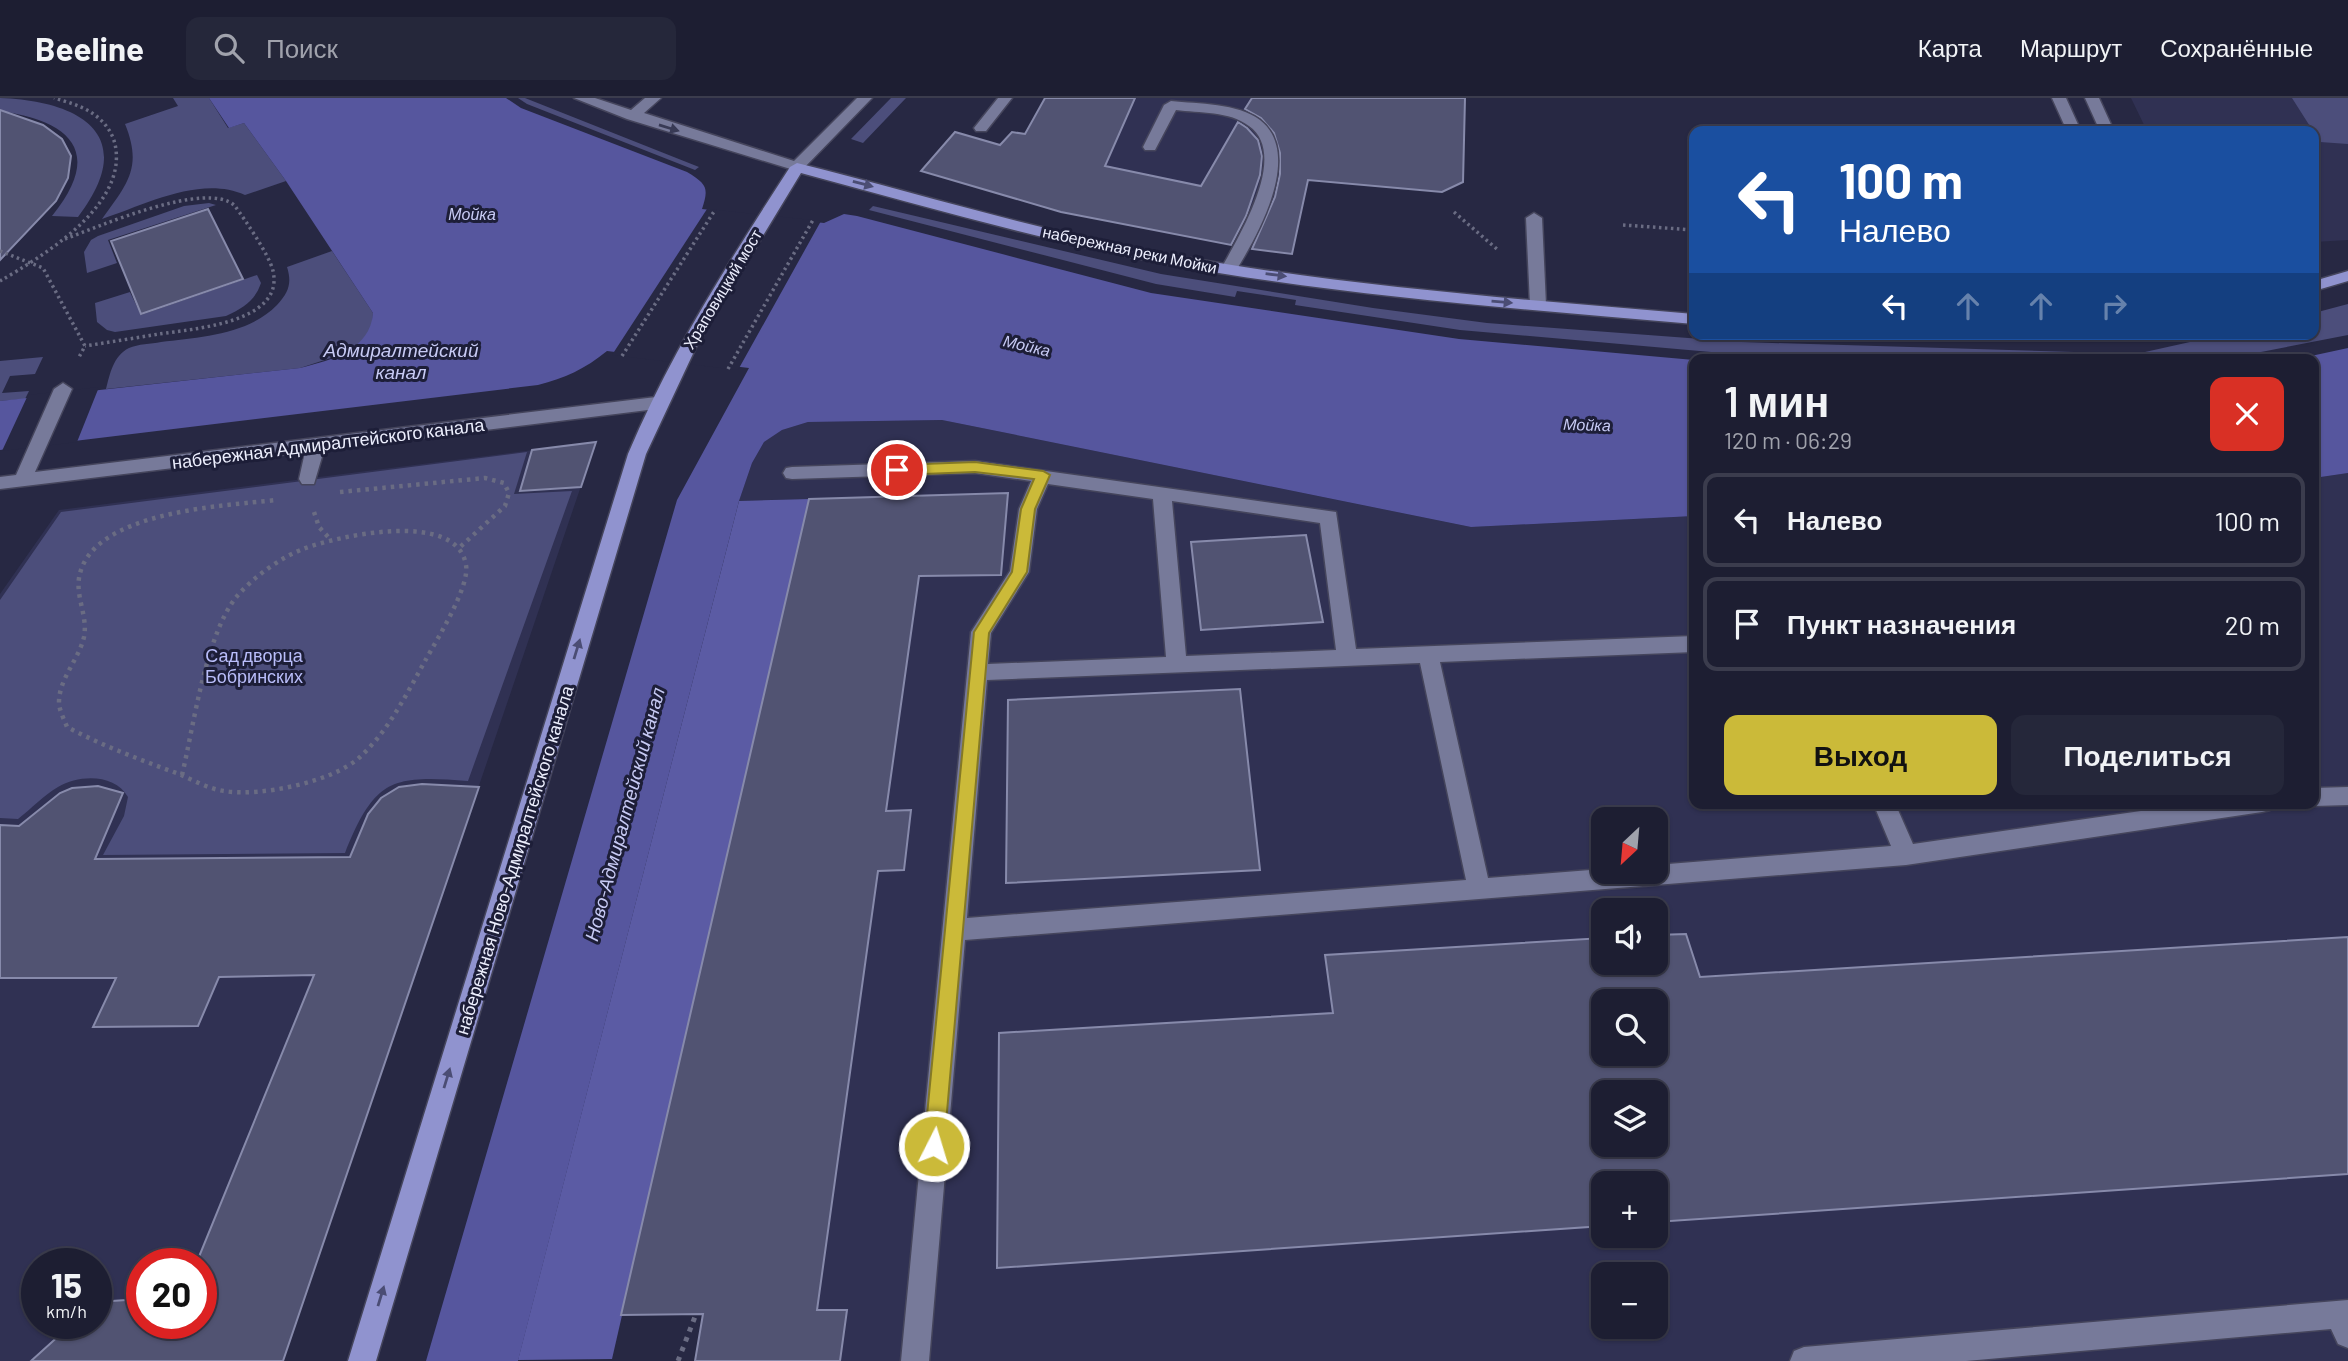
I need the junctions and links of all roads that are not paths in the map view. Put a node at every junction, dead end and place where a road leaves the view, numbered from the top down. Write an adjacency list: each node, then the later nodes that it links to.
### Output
1 (581, 98): 7 (street, набережная реки Мойки)
2 (654, 98): 7 (street)
3 (865, 98): 12 (street)
4 (1005, 98): 10 (street)
5 (2059, 98): 8 (street)
6 (2092, 98): 9 (street)
7 (632, 116): 12 (street, набережная реки Мойки, one-way to 12)
8 (2072, 126)
9 (2105, 126)
10 (981, 128)
11 (1150, 146): 14 (street)
12 (797, 167): 14 (main road, набережная реки Мойки, one-way to 14); 19 (main road, Храповицкий мост)
13 (1534, 218): 17 (street)
14 (1229, 270): 17 (main road, набережная реки Мойки, one-way to 17)
15 (2348, 276): 16 (main road)
16 (2319, 285)
17 (1538, 305): 18 (main road, набережная реки Мойки)
18 (1689, 319)
19 (678, 363): 21 (main road, набережная Ново-Адмиралтейского канала)
20 (63, 390): 26 (street)
21 (656, 404): 22 (street, набережная Адмиралтейского канала); 42 (main road, набережная Ново-Адмиралтейского канала, one-way to 21)
22 (316, 445): 25 (street); 26 (street, набережная Адмиралтейского канала)
23 (793, 473): 24 (street)
24 (1043, 475): 28 (street); 33 (street)
25 (308, 479)
26 (23, 481): 27 (street, набережная Адмиралтейского канала)
27 (0, 483)
28 (1161, 493): 31 (street); 32 (street)
29 (1689, 644): 30 (street)
30 (1428, 654): 31 (street); 39 (street)
31 (1347, 657): 32 (street)
32 (1177, 664): 33 (street)
33 (978, 672): 40 (street)
34 (2348, 796): 35 (street)
35 (2319, 797)
36 (1887, 809): 38 (street)
37 (2221, 809): 38 (street)
38 (1906, 855): 39 (street)
39 (1479, 889): 40 (street)
40 (954, 930): 43 (street)
41 (2345, 1321): 44 (street)
42 (362, 1361)
43 (915, 1361)
44 (1804, 1361)

